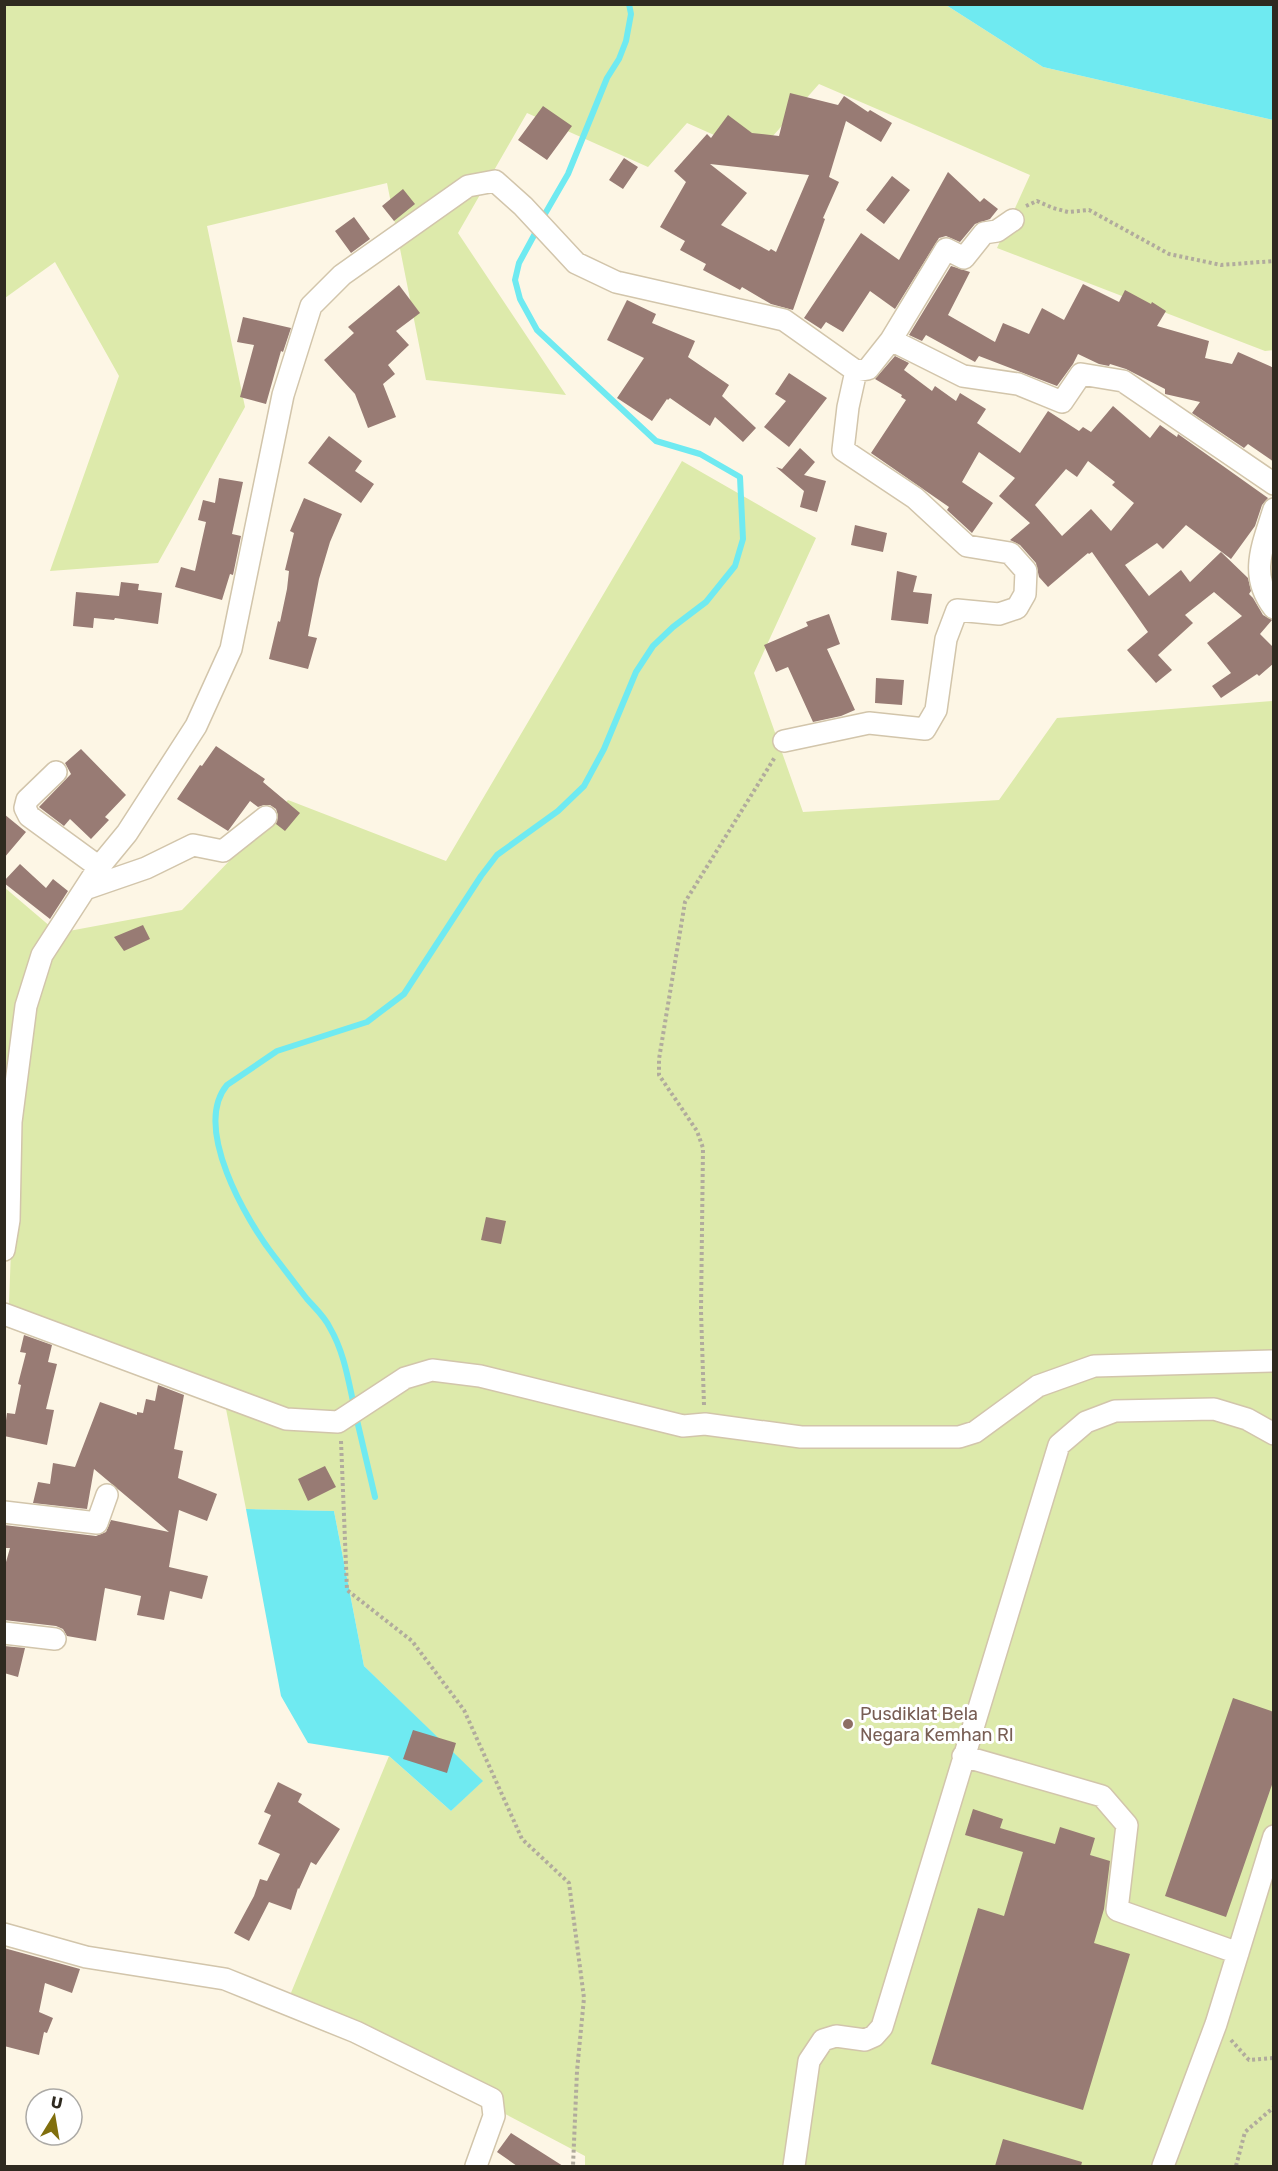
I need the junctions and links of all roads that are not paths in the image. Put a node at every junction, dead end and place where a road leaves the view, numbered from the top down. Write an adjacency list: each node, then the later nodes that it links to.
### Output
1 (1013, 220): 2 (street)
2 (891, 340): 3 (street); 4 (street)
3 (856, 371): 7 (street); 10 (street)
4 (1274, 484)
5 (1274, 509): 6 (street)
6 (1274, 608)
7 (784, 741)
8 (56, 772): 10 (street)
9 (266, 818): 11 (street)
10 (99, 867): 11 (street)
11 (85, 889): 12 (street)
12 (4, 1250)
13 (4, 1314): 14 (street)
14 (1274, 1361)
15 (1274, 1434): 20 (street)
16 (107, 1495): 17 (street)
17 (4, 1512)
18 (4, 1633): 19 (street)
19 (55, 1639)
20 (963, 1756): 24 (street); 26 (street)
21 (1274, 1836): 22 (street)
22 (1268, 1873): 24 (street)
23 (4, 1934): 25 (street)
24 (1238, 1953): 27 (street)
25 (476, 2166)
26 (794, 2166)
27 (1163, 2166)

